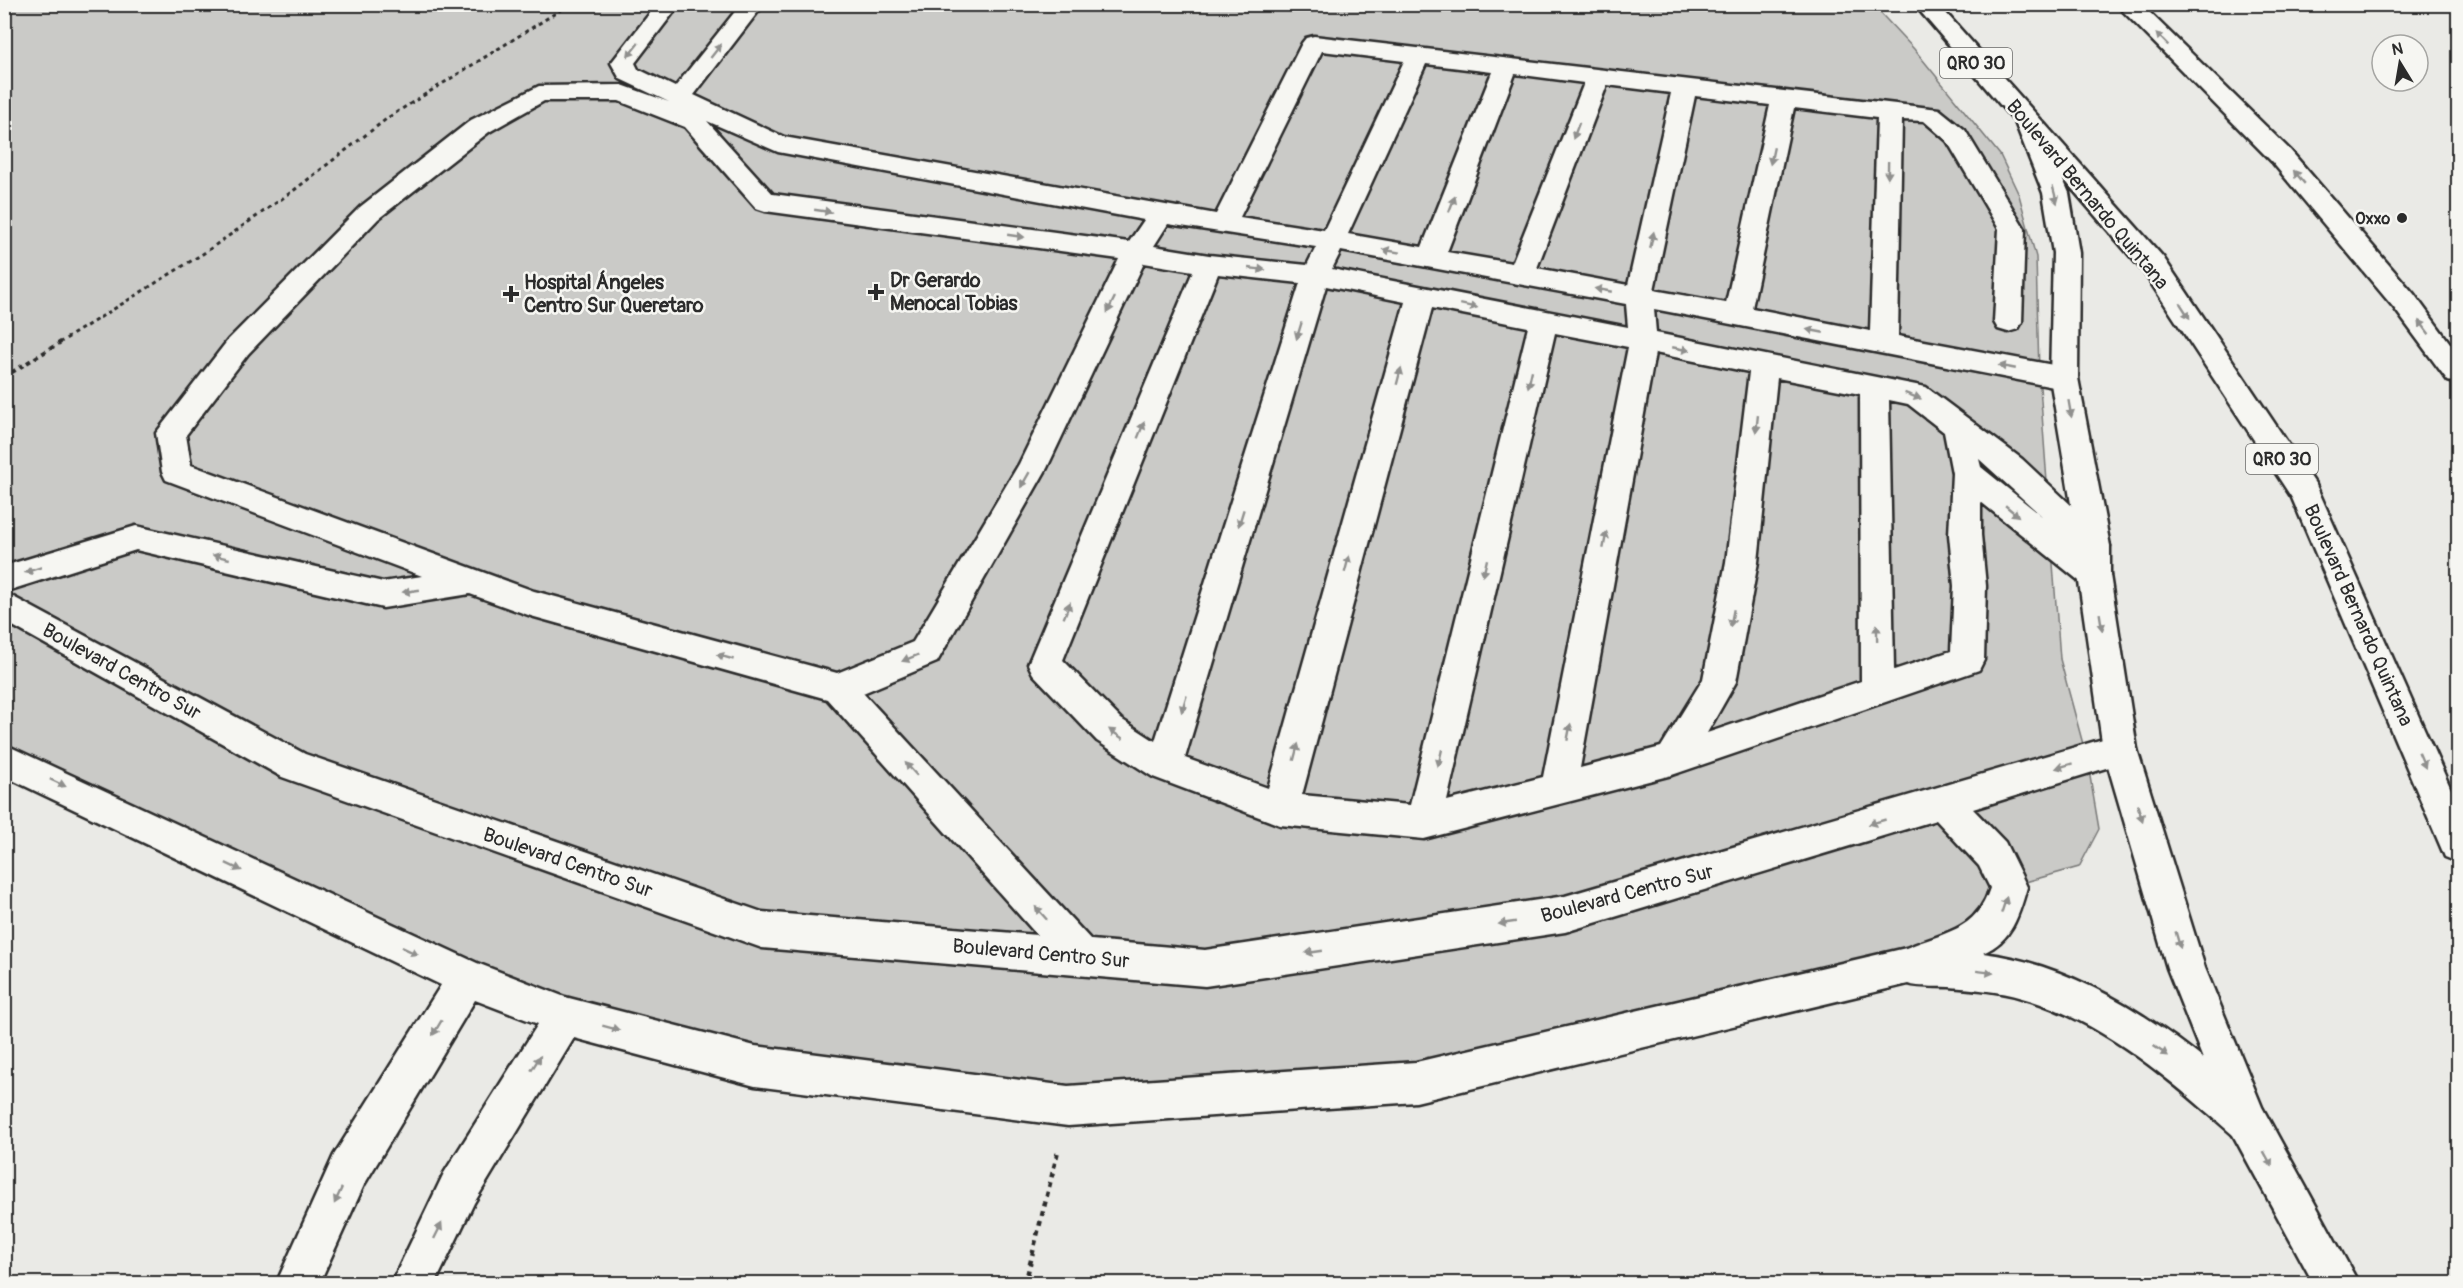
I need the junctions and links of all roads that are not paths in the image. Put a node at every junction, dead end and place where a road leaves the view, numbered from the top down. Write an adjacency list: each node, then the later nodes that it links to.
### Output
1 (669, 4): 9 (main road, one-way to 9)
2 (753, 4): 9 (main road, one-way to 2)
3 (1925, 4): 12 (main road, Boulevard Bernardo Quintana / QRO 30)
4 (2127, 4): 31 (main road, one-way to 4)
5 (1418, 56): 6 (main road); 16 (main road); 17 (main road)
6 (1506, 66): 7 (main road); 19 (main road, one-way to 6)
7 (1598, 77): 8 (main road); 21 (main road, one-way to 21)
8 (1685, 87): 10 (main road); 24 (main road, one-way to 8)
9 (680, 97): 13 (main road)
10 (1784, 99): 11 (main road); 25 (main road, one-way to 25)
11 (1890, 112): 26 (main road); 29 (main road, one-way to 29)
12 (2027, 121): 32 (main road, one-way to 32); 50 (main road, Boulevard Bernardo Quintana / QRO 30, one-way to 50)
13 (761, 135): 14 (main road); 15 (main road)
14 (734, 167): 18 (main road, one-way to 18); 38 (main road)
15 (1161, 214): 16 (main road); 18 (main road)
16 (1225, 222): 17 (main road)
17 (1331, 240): 19 (main road, one-way to 17); 22 (main road)
18 (1136, 252): 20 (main road); 40 (main road, one-way to 40)
19 (1431, 258): 21 (main road)
20 (1209, 264): 22 (main road, one-way to 22); 45 (main road, one-way to 20)
21 (1521, 274): 24 (main road, one-way to 21)
22 (1316, 275): 23 (main road); 45 (main road, one-way to 45)
23 (1421, 297): 27 (main road, one-way to 27); 48 (main road, one-way to 23)
24 (1639, 297): 25 (main road); 28 (main road)
25 (1737, 316): 29 (main road, one-way to 25)
26 (2008, 321)
27 (1544, 322): 28 (main road); 49 (main road, one-way to 49)
28 (1643, 342): 30 (main road, one-way to 30); 46 (main road, one-way to 28)
29 (1884, 344): 32 (main road, one-way to 29)
30 (1764, 366): 33 (main road); 44 (main road, one-way to 44)
31 (2458, 374)
32 (2064, 378): 36 (main road, one-way to 36)
33 (1874, 387): 34 (main road, one-way to 34); 41 (main road, one-way to 33)
34 (1958, 427): 35 (main road); 36 (main road)
35 (1967, 473): 36 (main road, one-way to 36); 41 (main road)
36 (2094, 561): 42 (main road, one-way to 42)
37 (4, 579): 38 (main road, one-way to 37)
38 (469, 582): 40 (main road, one-way to 38)
39 (4, 605): 51 (main road, Boulevard Centro Sur)
40 (838, 688): 51 (main road, one-way to 40)
41 (1878, 692): 44 (main road)
42 (2120, 749): 47 (main road, Boulevard Centro Sur, one-way to 47); 55 (main road, one-way to 55)
43 (4, 759): 53 (main road, one-way to 53)
44 (1672, 760): 46 (main road)
45 (1165, 766): 48 (main road)
46 (1558, 789): 49 (main road)
47 (1944, 803): 51 (main road, Boulevard Centro Sur, one-way to 51); 52 (main road, one-way to 47)
48 (1280, 809): 49 (main road)
49 (1424, 823)
50 (2458, 845)
51 (1081, 957)
52 (1906, 966): 54 (main road, one-way to 52); 55 (main road, one-way to 55)
53 (467, 978): 54 (main road); 56 (main road, one-way to 56)
54 (565, 1016): 57 (main road, one-way to 54)
55 (2247, 1121): 58 (main road, one-way to 58)
56 (297, 1284)
57 (411, 1284)
58 (2338, 1284)

